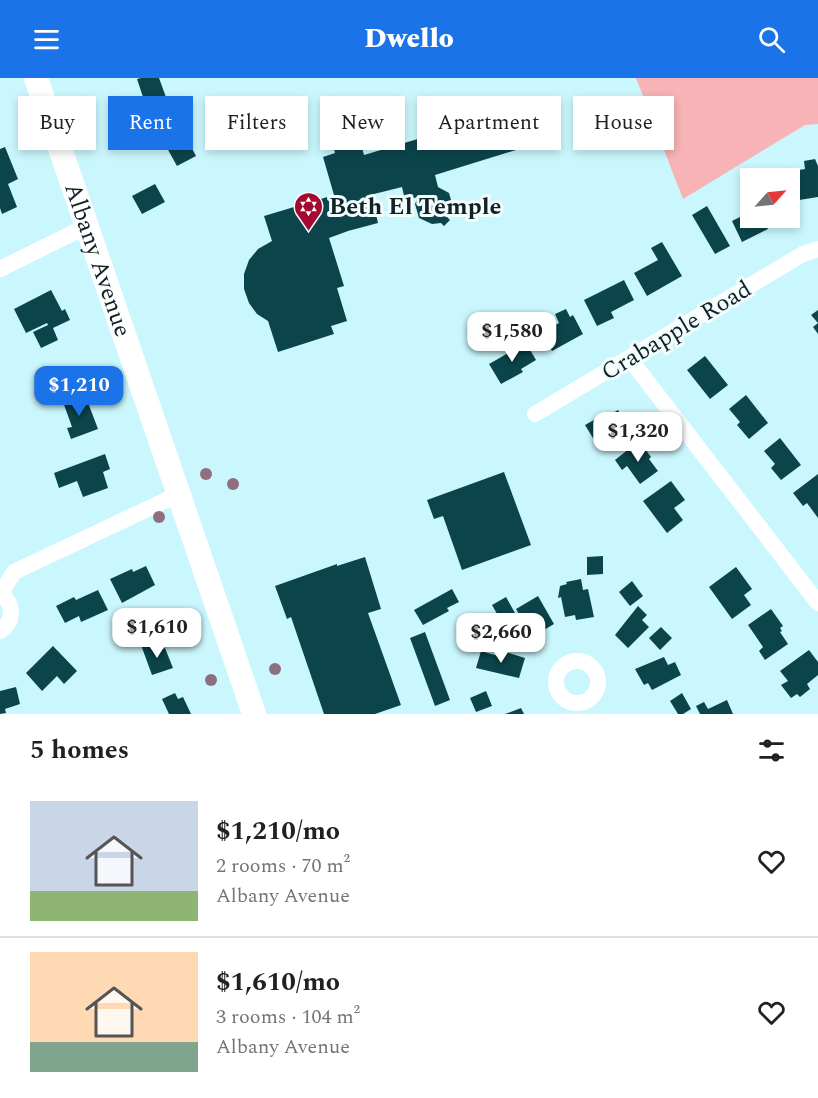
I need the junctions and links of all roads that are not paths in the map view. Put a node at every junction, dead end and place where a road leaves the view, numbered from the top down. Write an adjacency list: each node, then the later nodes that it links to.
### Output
1 (36, 78): 2 (highway, Albany Avenue)
2 (87, 226): 4 (street); 7 (highway, Albany Avenue)
3 (818, 249): 5 (street, Crabapple Road)
4 (0, 268)
5 (629, 358): 6 (street, Crabapple Road); 9 (street)
6 (536, 414)
7 (179, 494): 8 (street); 11 (highway, Albany Avenue)
8 (0, 593): 10 (street)
9 (818, 603)
10 (0, 631)
11 (254, 714)

